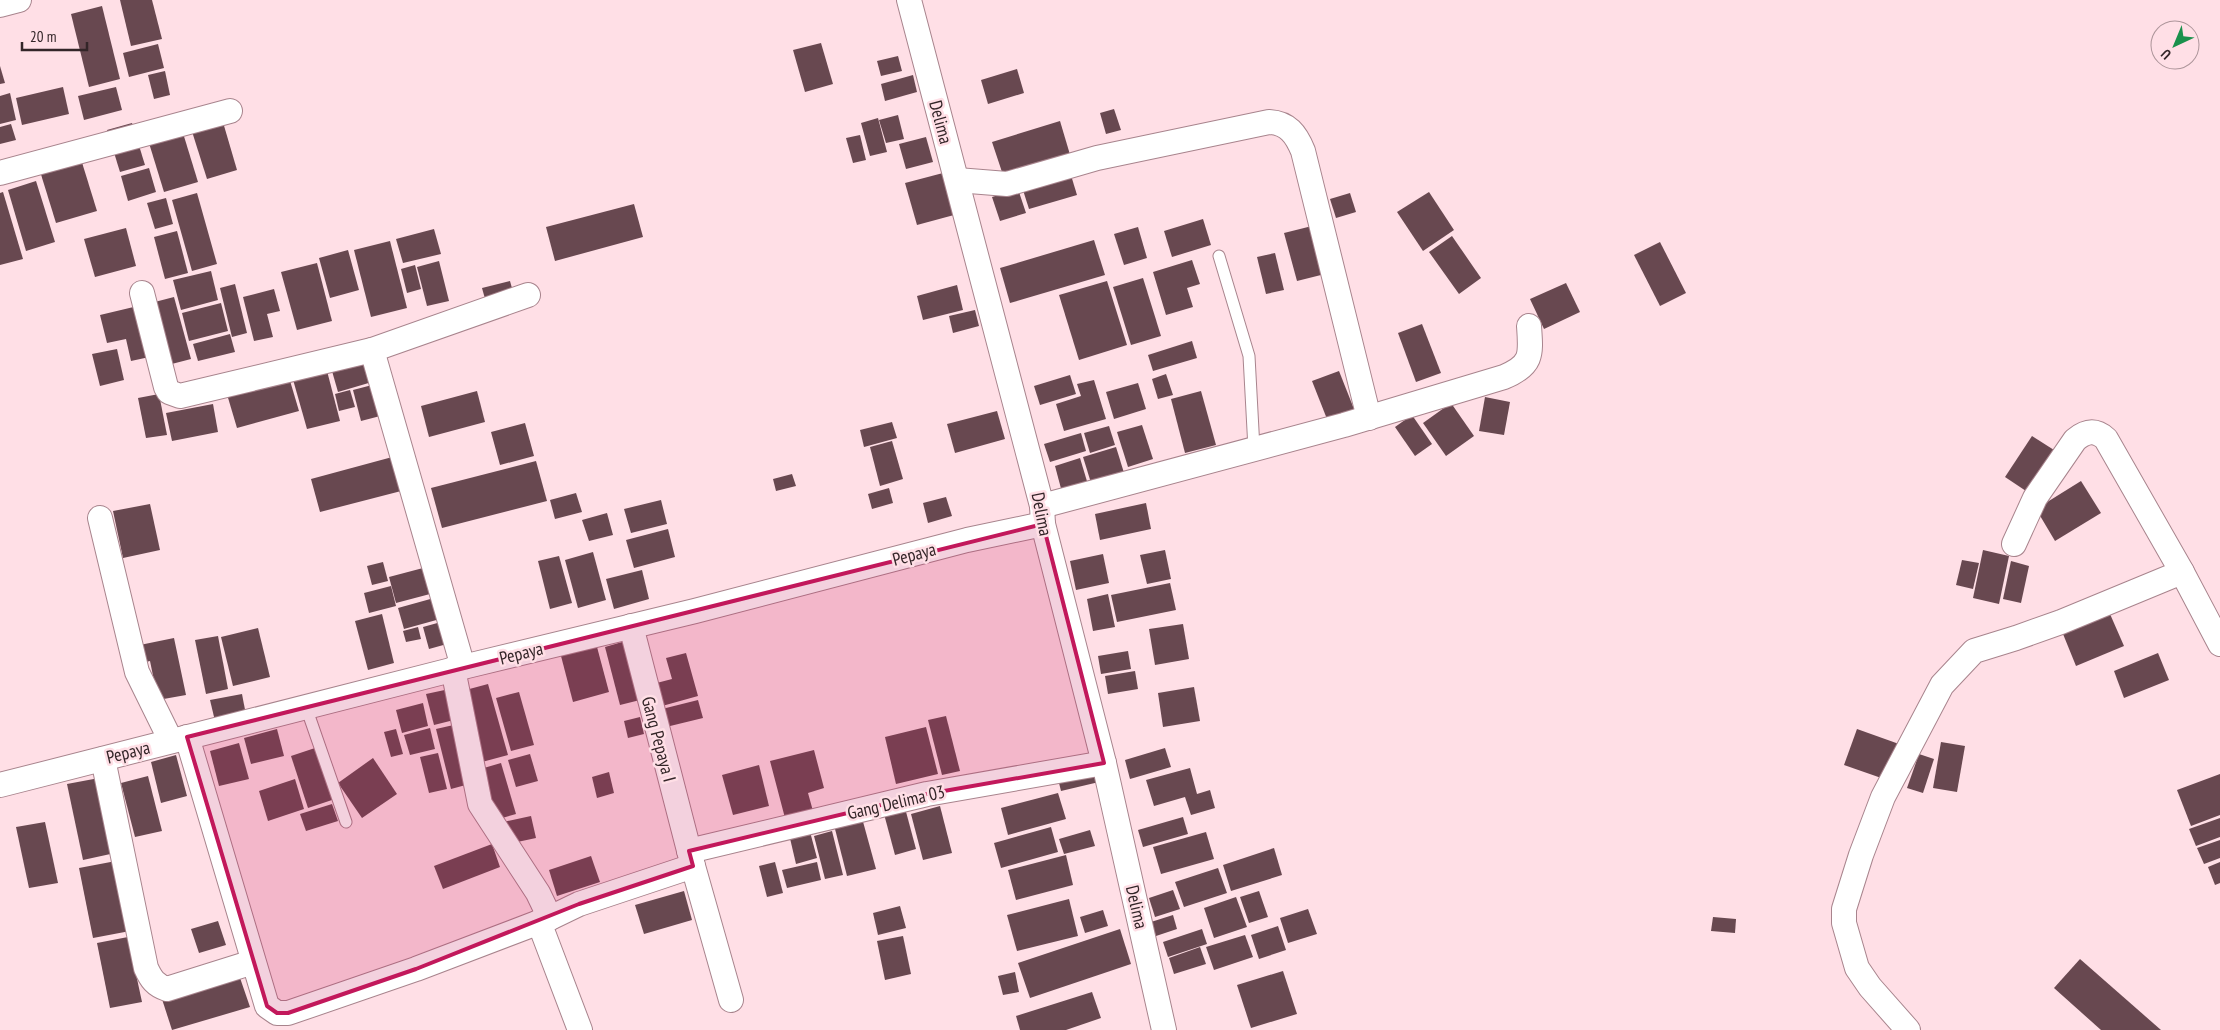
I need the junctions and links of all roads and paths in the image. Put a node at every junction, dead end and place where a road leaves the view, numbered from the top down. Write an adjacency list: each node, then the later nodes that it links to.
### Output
1 (19, 0): 3 (street)
2 (910, 0): 6 (street, Delima)
3 (0, 4)
4 (230, 111): 5 (street)
5 (0, 173)
6 (956, 180): 12 (street); 14 (street, Delima)
7 (1219, 256): 13 (lane)
8 (142, 293): 11 (street)
9 (528, 295): 11 (street)
10 (1529, 326): 12 (street, Pepaya)
11 (372, 350): 20 (street)
12 (1369, 418): 13 (street, Pepaya)
13 (1254, 449): 14 (street, Pepaya)
14 (1042, 515): 18 (street, Pepaya); 24 (street, Delima)
15 (100, 518): 22 (street)
16 (2014, 544): 17 (street)
17 (2182, 572): 19 (street); 33 (street)
18 (631, 626): 20 (street, Pepaya); 27 (street, Gang Pepaya I)
19 (2220, 644)
20 (458, 668): 21 (street, Pepaya); 28 (street)
21 (306, 707): 22 (street, Pepaya); 26 (lane)
22 (179, 739): 23 (street, Pepaya); 29 (street)
23 (103, 759): 25 (street, Pepaya); 29 (street)
24 (1104, 763): 27 (street, Gang Delima 03); 32 (street, Delima)
25 (0, 785)
26 (346, 822)
27 (691, 859): 28 (street, Gang Delima 03); 30 (street, Gang Pepaya I)
28 (544, 920): 29 (street, Gang Delima 03); 31 (street)
29 (253, 962)
30 (731, 1000)
31 (580, 1030)
32 (1164, 1030)
33 (1908, 1030)

